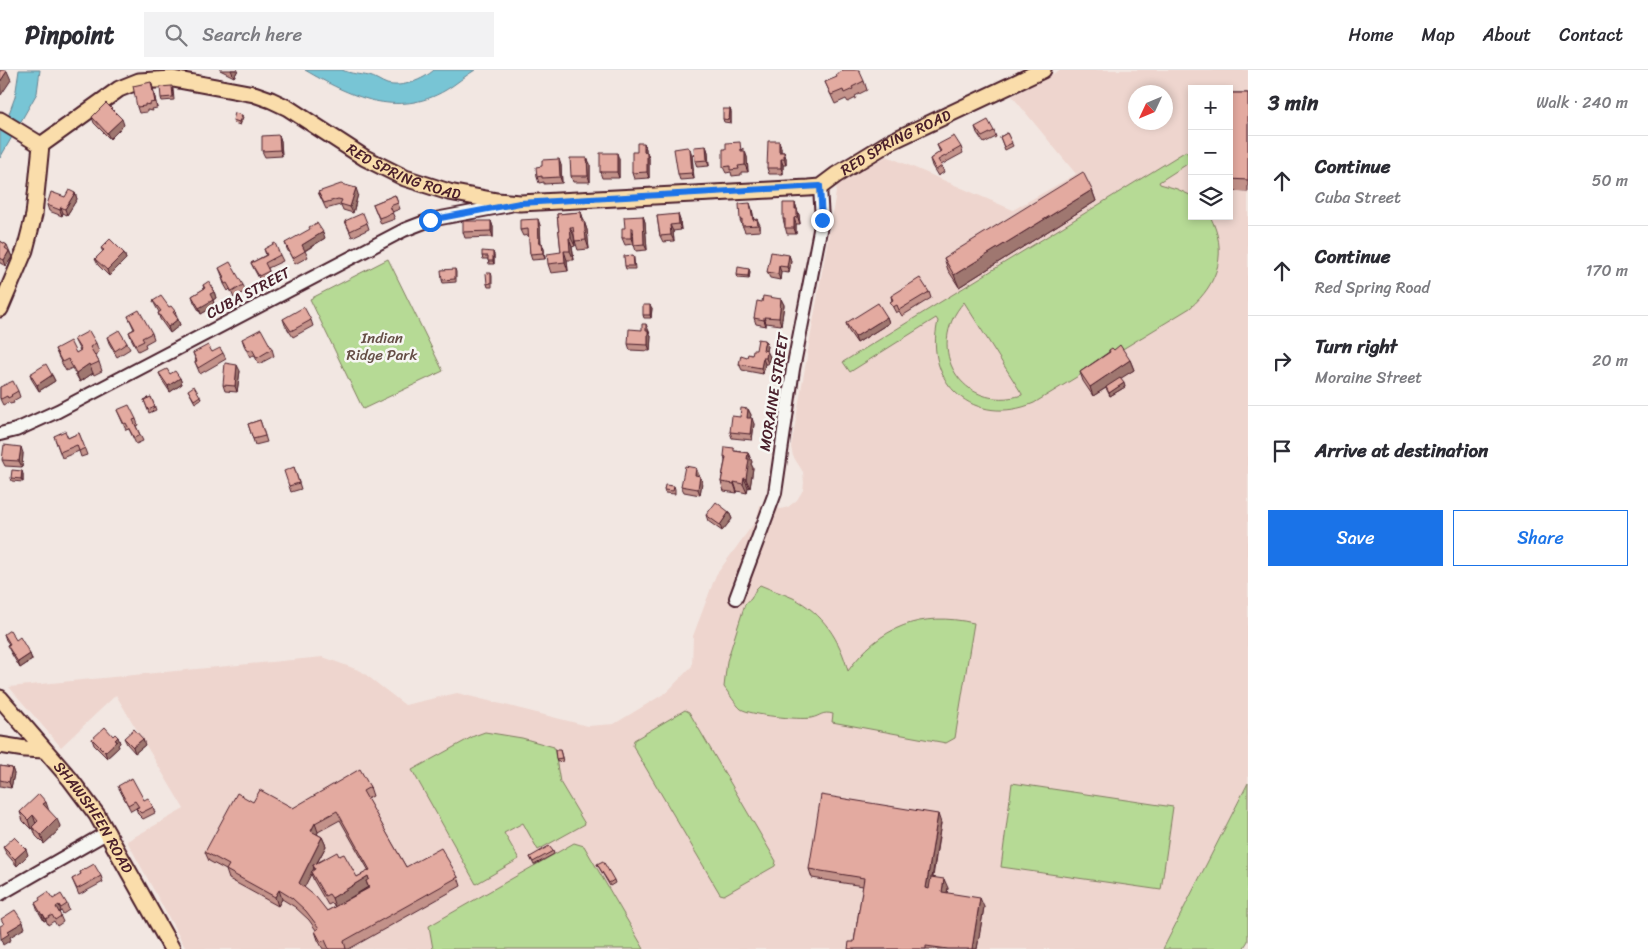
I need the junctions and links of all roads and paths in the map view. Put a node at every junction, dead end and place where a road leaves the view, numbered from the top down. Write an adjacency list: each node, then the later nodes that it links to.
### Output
1 (1043, 70): 4 (main road, RED SPRING ROAD)
2 (0, 120): 3 (main road)
3 (41, 145): 5 (main road, RED SPRING ROAD); 6 (main road)
4 (820, 186): 5 (main road, RED SPRING ROAD); 8 (street, MORAINE STREET)
5 (520, 203): 7 (street, CUBA STREET)
6 (0, 309)
7 (0, 434)
8 (736, 598)
9 (0, 698): 11 (main road, SHAWSHEEN ROAD)
10 (0, 745): 11 (main road)
11 (44, 750): 12 (main road, SHAWSHEEN ROAD)
12 (108, 832): 13 (street); 14 (main road, SHAWSHEEN ROAD)
13 (0, 894)
14 (172, 949)

